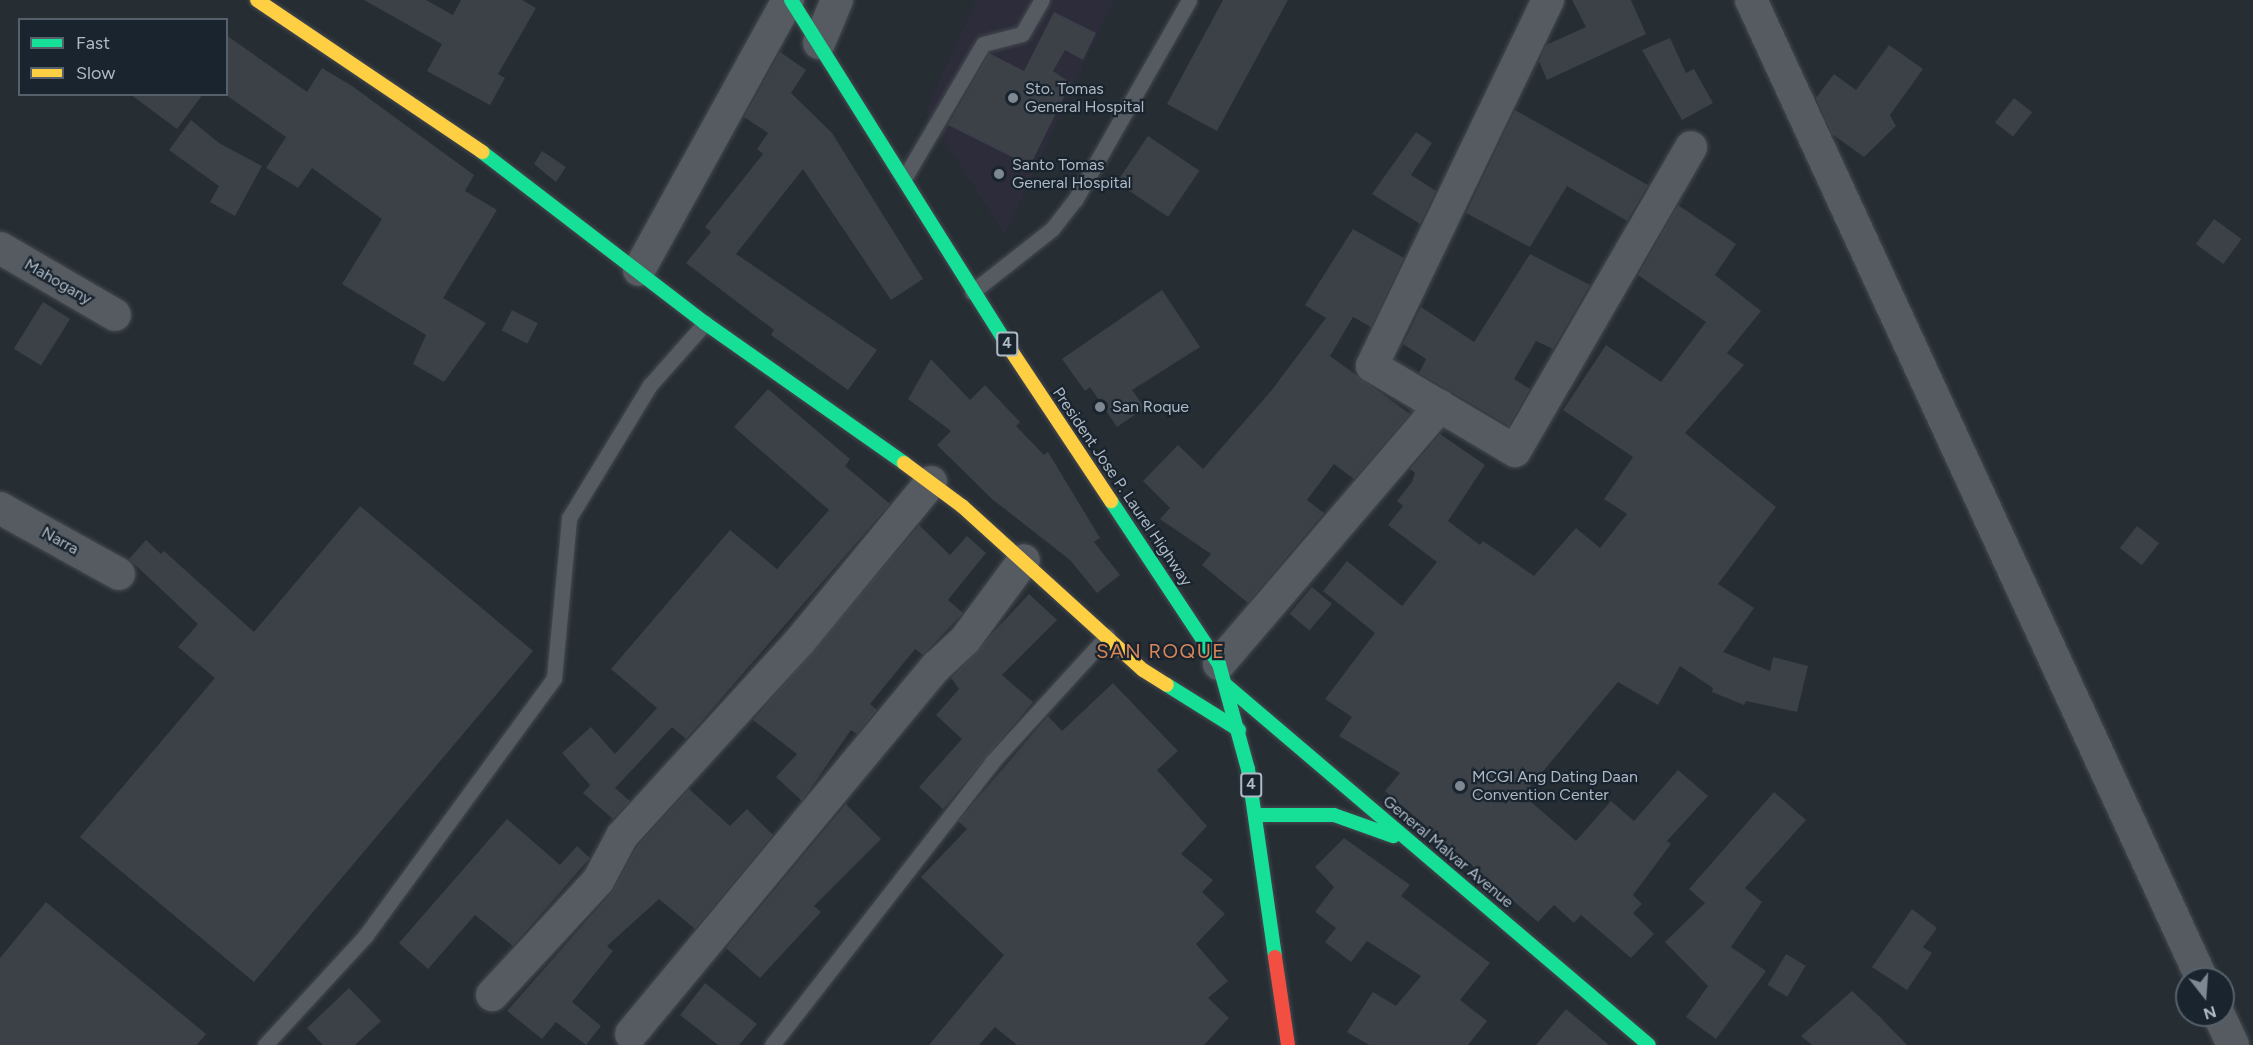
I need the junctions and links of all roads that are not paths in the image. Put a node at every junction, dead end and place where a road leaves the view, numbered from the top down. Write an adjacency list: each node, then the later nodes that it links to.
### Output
1 (257, 0): 12 (main road)
2 (790, 0): 8 (main road, President Jose P. Laurel Highway / 4); 12 (street)
3 (837, 0): 8 (street)
4 (1042, 0): 10 (lane)
5 (1190, 0): 13 (lane)
6 (1548, 0): 16 (street)
7 (1751, 0): 26 (street)
8 (819, 43): 10 (main road, President Jose P. Laurel Highway / 4)
9 (1691, 147): 16 (street)
10 (905, 177): 13 (main road, President Jose P. Laurel Highway / 4)
11 (0, 248): 14 (street, Mahogany)
12 (639, 270): 15 (main road)
13 (972, 292): 22 (main road, President Jose P. Laurel Highway / 4)
14 (115, 315)
15 (705, 323): 17 (main road); 30 (lane)
16 (1440, 406): 22 (street)
17 (931, 482): 19 (main road); 27 (street)
18 (0, 508): 20 (street, Narra)
19 (1024, 560): 21 (main road); 29 (street)
20 (119, 574)
21 (1107, 636): 23 (main road); 31 (lane)
22 (1222, 675): 23 (main road, President Jose P. Laurel Highway / 4); 25 (main road, General Malvar Avenue / 4)
23 (1239, 730): 24 (main road, President Jose P. Laurel Highway / 4)
24 (1255, 815): 25 (main road); 32 (main road, President Jose P. Laurel Highway / 4)
25 (1410, 841): 33 (main road, General Malvar Avenue / 4)
26 (2196, 967)
27 (492, 995)
28 (2225, 1027): 34 (street)
29 (632, 1034)
30 (265, 1045)
31 (772, 1045)
32 (1288, 1045)
33 (1649, 1045)
34 (2233, 1045)

